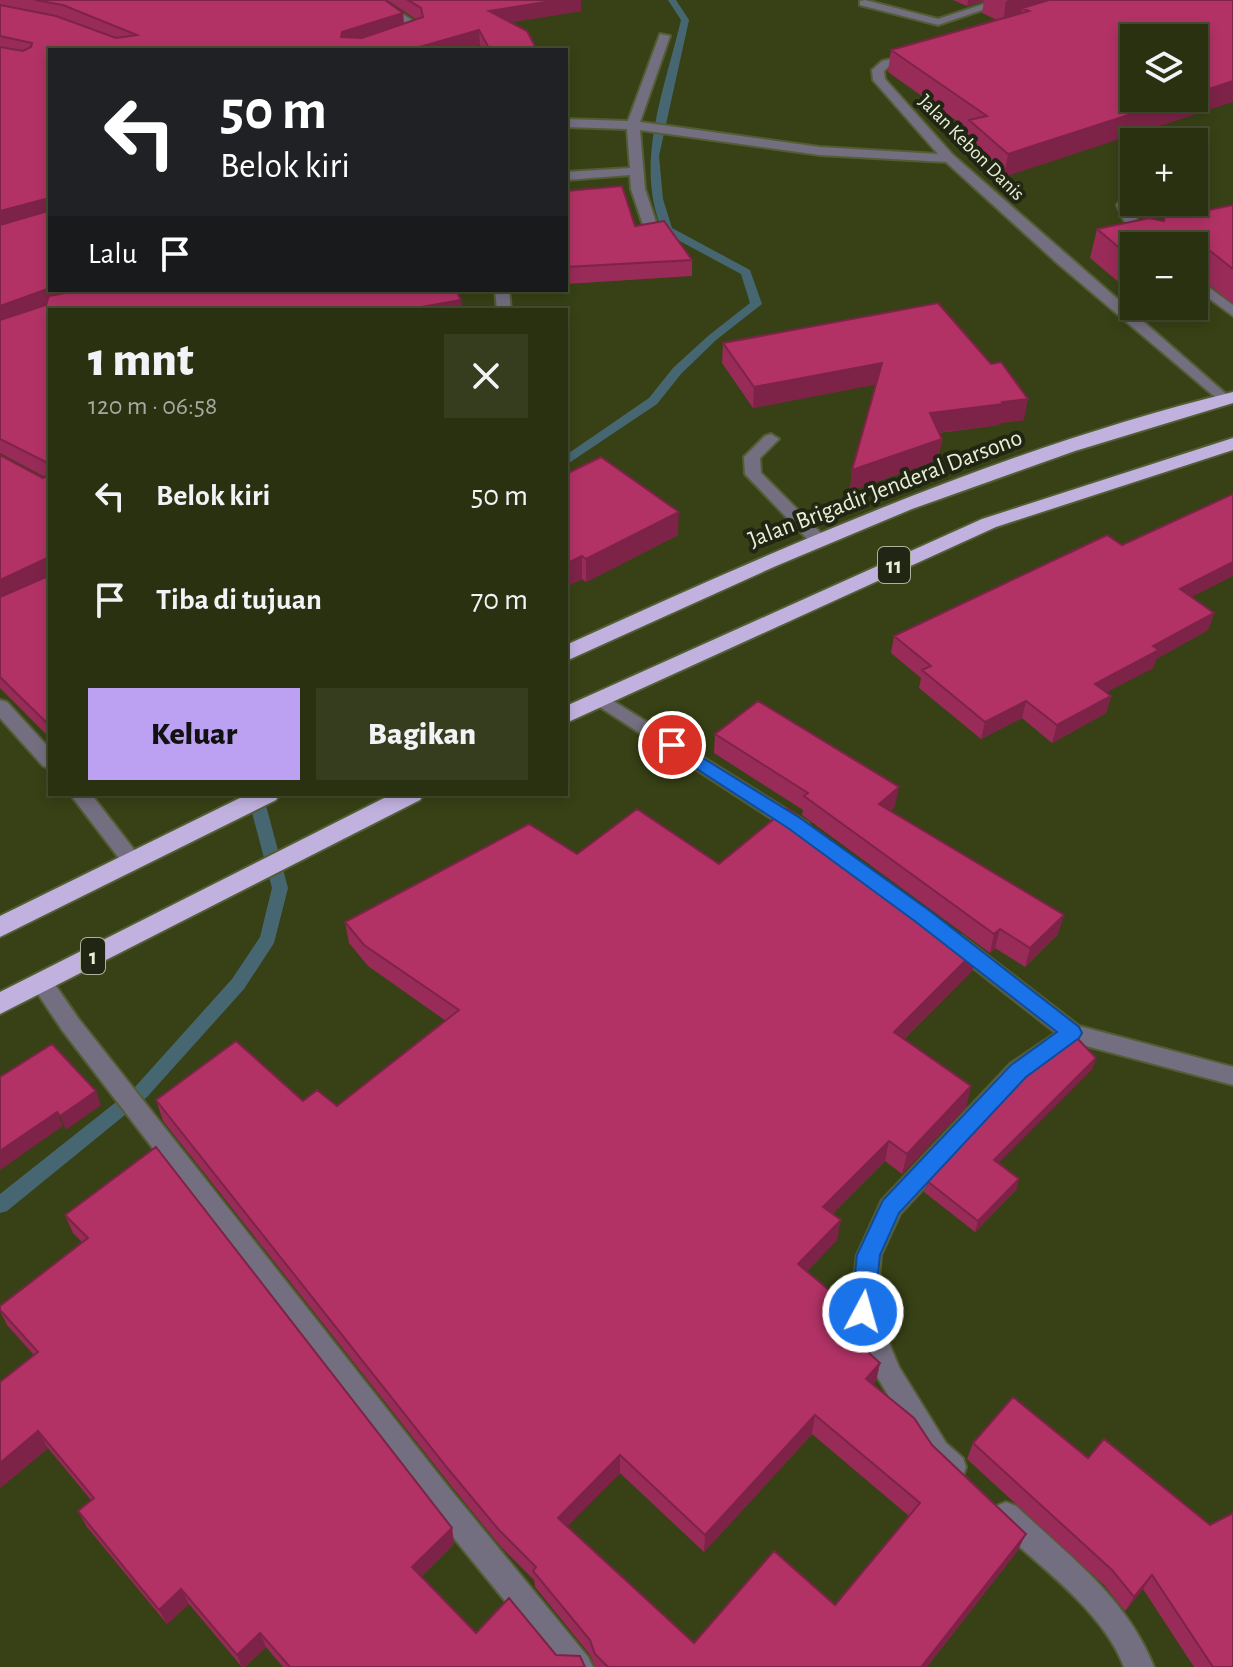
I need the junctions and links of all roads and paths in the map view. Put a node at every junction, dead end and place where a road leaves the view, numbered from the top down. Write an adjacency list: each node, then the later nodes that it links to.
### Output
1 (374, 0): 5 (street)
2 (1007, 0): 3 (street)
3 (864, 3)
4 (664, 36): 8 (street)
5 (358, 48)
6 (929, 50): 9 (street, Jalan Kebon Danis)
7 (568, 123): 8 (street)
8 (638, 125): 9 (street); 10 (street)
9 (949, 158): 17 (street, Jalan Kebon Danis)
10 (636, 171): 11 (street); 13 (street)
11 (568, 176)
12 (1129, 216): 14 (street)
13 (651, 228)
14 (1141, 232)
15 (1208, 292): 16 (street)
16 (1233, 312)
17 (1229, 398): 20 (highway, Jalan Brigadir Jenderal Darsono / 11)
18 (771, 439): 20 (street)
19 (1233, 444): 22 (highway, 11)
20 (818, 540): 21 (highway, Jalan Brigadir Jenderal Darsono / 11)
21 (568, 653)
22 (599, 698): 24 (highway, 11); 29 (street)
23 (0, 706): 25 (street)
24 (568, 714)
25 (48, 759)
26 (82, 796): 30 (street)
27 (264, 796): 30 (highway)
28 (408, 796): 33 (highway, 1)
29 (820, 842)
30 (132, 861): 32 (highway)
31 (935, 926): 35 (street)
32 (0, 927)
33 (41, 982): 34 (highway, 1); 39 (street)
34 (0, 1004)
35 (1072, 1033): 36 (street); 37 (street)
36 (1233, 1076)
37 (970, 1483)
38 (992, 1504): 40 (street)
39 (578, 1667)
40 (1139, 1667)

